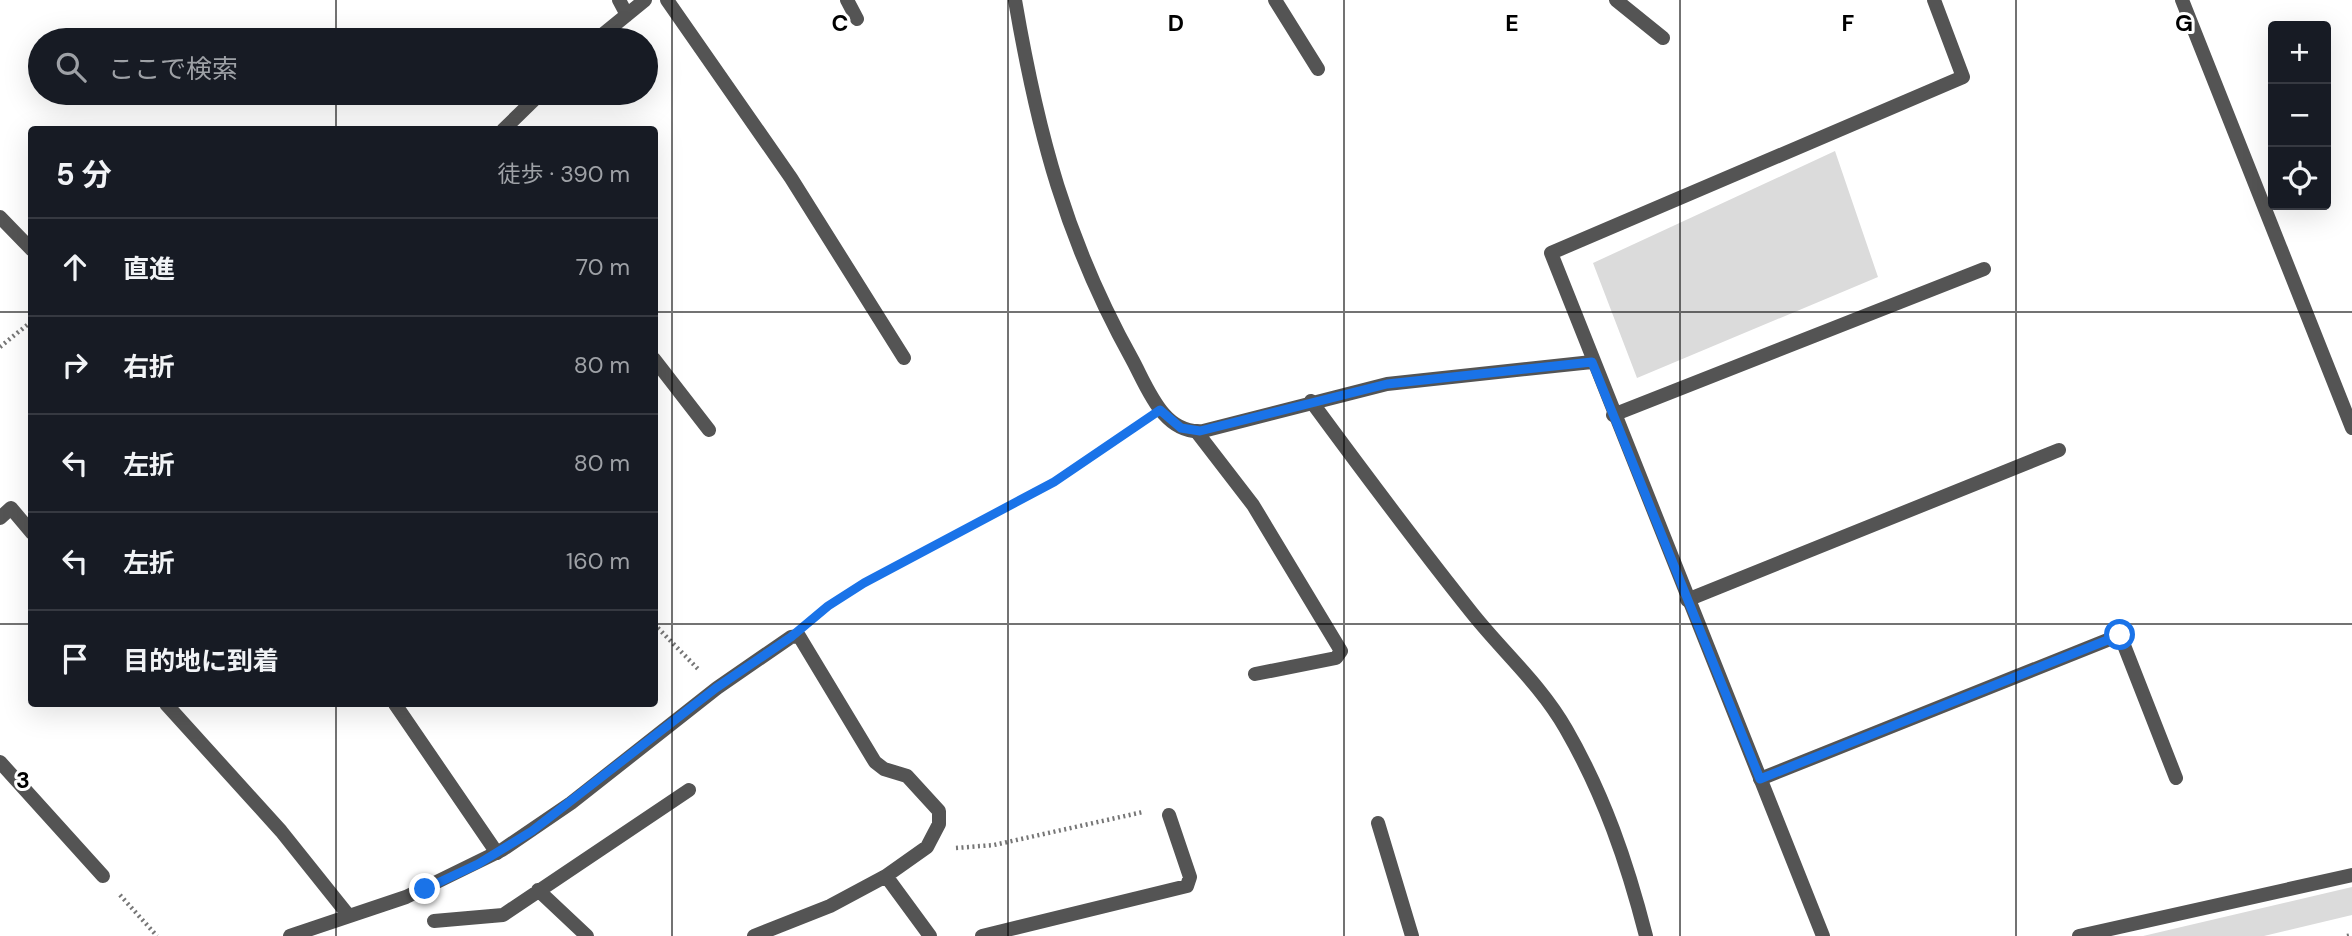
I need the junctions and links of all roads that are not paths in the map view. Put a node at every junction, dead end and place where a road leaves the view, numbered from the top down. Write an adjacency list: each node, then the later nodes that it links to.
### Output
1 (619, 0): 10 (street)
2 (645, 0): 10 (street)
3 (667, 0): 20 (street)
4 (847, 0): 11 (street)
5 (1015, 0): 27 (street)
6 (1275, 0): 14 (street)
7 (1616, 0): 13 (street)
8 (1934, 0): 21 (street)
9 (2182, 0): 25 (street)
10 (627, 15): 12 (street)
11 (856, 19)
12 (611, 28)
13 (1663, 38)
14 (1318, 69)
15 (529, 105): 16 (street)
16 (507, 126)
17 (0, 218): 18 (street)
18 (28, 246)
19 (1984, 269): 24 (street)
20 (904, 358)
21 (1592, 362): 23 (street); 24 (street)
22 (658, 364): 26 (street)
23 (1311, 401): 27 (street); 54 (street)
24 (1613, 415): 31 (street)
25 (2352, 429)
26 (709, 430)
27 (1196, 431): 32 (street)
28 (2059, 450): 31 (street)
29 (0, 518): 30 (street)
30 (28, 528)
31 (1687, 600): 37 (street)
32 (1255, 674)
33 (169, 707): 46 (street)
34 (398, 707): 41 (street)
35 (0, 762): 43 (street)
36 (2176, 778): 37 (street)
37 (1760, 779): 55 (street)
38 (689, 790): 45 (street)
39 (1169, 815): 52 (street)
40 (1378, 823): 53 (street)
41 (497, 853): 44 (street); 46 (street)
42 (2352, 875): 56 (street)
43 (103, 876)
44 (886, 876): 50 (street); 51 (street)
45 (538, 890): 47 (street); 49 (street)
46 (349, 916): 48 (street)
47 (434, 921)
48 (290, 936)
49 (587, 936)
50 (754, 936)
51 (930, 936)
52 (982, 936)
53 (1412, 936)
54 (1646, 936)
55 (1823, 936)
56 (2079, 936)

